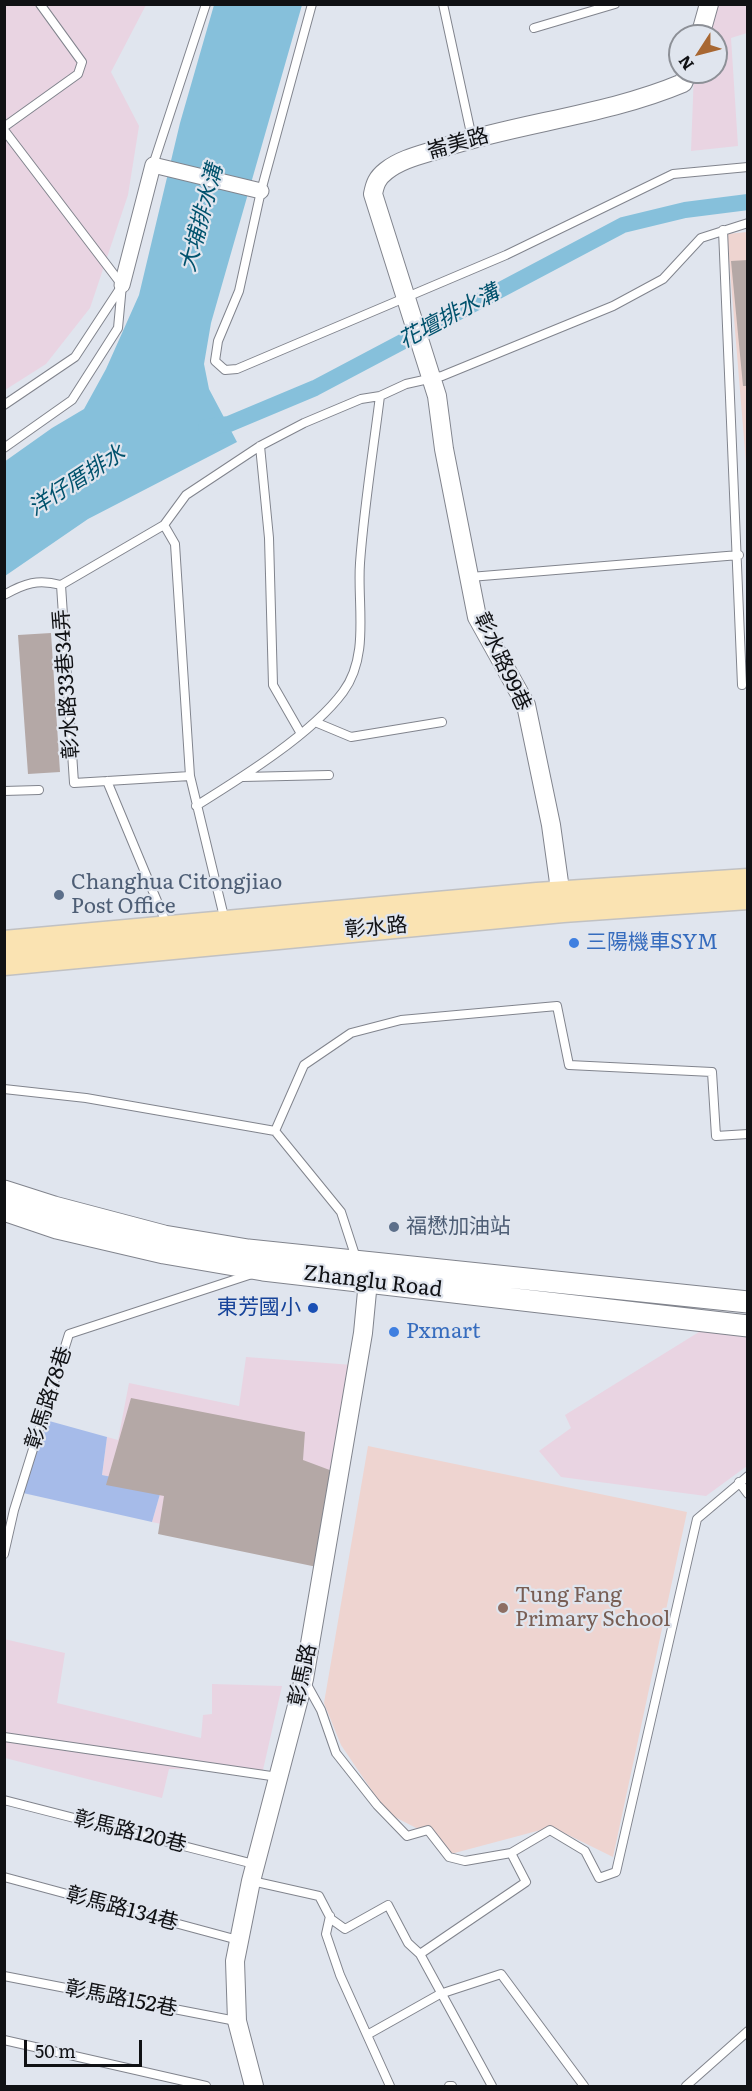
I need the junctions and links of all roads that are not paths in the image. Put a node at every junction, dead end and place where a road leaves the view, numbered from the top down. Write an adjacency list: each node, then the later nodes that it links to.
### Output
1 (40, 4): 10 (lane)
2 (206, 4): 12 (lane)
3 (312, 4): 14 (lane)
4 (444, 4): 11 (lane)
5 (615, 4): 8 (lane)
6 (709, 4): 7 (street)
7 (703, 24)
8 (534, 28)
9 (681, 84): 11 (street, 崙美路)
10 (4, 128): 17 (lane)
11 (472, 138): 18 (street, 崙美路)
12 (153, 165): 14 (street); 17 (street)
13 (747, 167): 18 (lane)
14 (256, 190): 18 (lane)
15 (747, 223): 16 (lane)
16 (723, 230): 19 (lane); 25 (lane)
17 (122, 285): 21 (lane); 23 (lane)
18 (405, 296): 19 (street, 崙美路)
19 (430, 374): 20 (lane); 26 (street, 彰水路99巷)
20 (380, 396): 22 (lane); 30 (lane)
21 (4, 405)
22 (260, 446): 24 (lane, 彰水路33巷34弄); 32 (lane)
23 (4, 448)
24 (164, 525): 27 (lane, 彰水路33巷34弄); 34 (lane)
25 (739, 555): 26 (lane); 29 (lane)
26 (470, 577): 42 (street, 彰水路99巷)
27 (61, 585): 28 (lane, 彰水路33巷34弄); 36 (lane, 彰水路33巷34弄)
28 (4, 595)
29 (742, 685)
30 (315, 722): 31 (lane); 32 (lane)
31 (442, 722)
32 (300, 732): 35 (lane)
33 (329, 775): 35 (lane)
34 (190, 776): 36 (lane); 39 (lane)
35 (242, 777): 39 (lane)
36 (107, 781): 43 (lane)
37 (39, 789): 38 (lane)
38 (4, 791)
39 (196, 806): 44 (lane)
40 (747, 880): 42 (main road, 彰水路)
41 (747, 898): 42 (main road, 彰水路)
42 (562, 902): 44 (main road, 彰水路)
43 (167, 926): 44 (main road, 彰水路); 45 (main road, 彰水路)
44 (228, 931): 46 (main road, 彰水路)
45 (4, 942)
46 (4, 964)
47 (4, 1089): 48 (lane)
48 (274, 1131): 49 (lane); 52 (lane)
49 (747, 1134)
50 (4, 1191): 52 (main road, Zhanglu Road)
51 (4, 1210): 53 (main road, Zhanglu Road)
52 (357, 1262): 54 (street); 55 (main road, Zhanglu Road)
53 (263, 1270): 54 (main road, Zhanglu Road); 62 (lane, 彰馬路78巷)
54 (368, 1281): 57 (main road, Zhanglu Road); 63 (street, 彰馬路)
55 (617, 1288): 56 (main road, Zhanglu Road); 57 (main road)
56 (739, 1301): 58 (main road)
57 (614, 1312): 58 (main road, Zhanglu Road)
58 (738, 1325)
59 (747, 1476): 60 (lane)
60 (739, 1482): 61 (lane); 67 (lane)
61 (747, 1494)
62 (4, 1554)
63 (304, 1679): 65 (street, 彰馬路); 67 (lane)
64 (4, 1737): 65 (lane)
65 (278, 1777): 68 (street, 彰馬路)
66 (4, 1800): 68 (lane, 彰馬路120巷)
67 (511, 1853): 72 (lane)
68 (253, 1873): 70 (lane, 彰馬路120巷); 71 (street, 彰馬路)
69 (4, 1877): 71 (lane, 彰馬路134巷)
70 (330, 1916): 72 (lane); 77 (lane)
71 (239, 1940): 75 (street, 彰馬路)
72 (420, 1954): 74 (lane)
73 (4, 1976): 75 (lane, 彰馬路152巷)
74 (440, 1994): 77 (lane); 82 (lane); 83 (lane)
75 (237, 2021): 80 (street, 彰馬路)
76 (747, 2031): 84 (lane)
77 (368, 2035): 81 (lane)
78 (4, 2040): 79 (lane)
79 (206, 2086)
80 (254, 2086)
81 (390, 2086)
82 (492, 2086)
83 (584, 2086)
84 (686, 2086)

